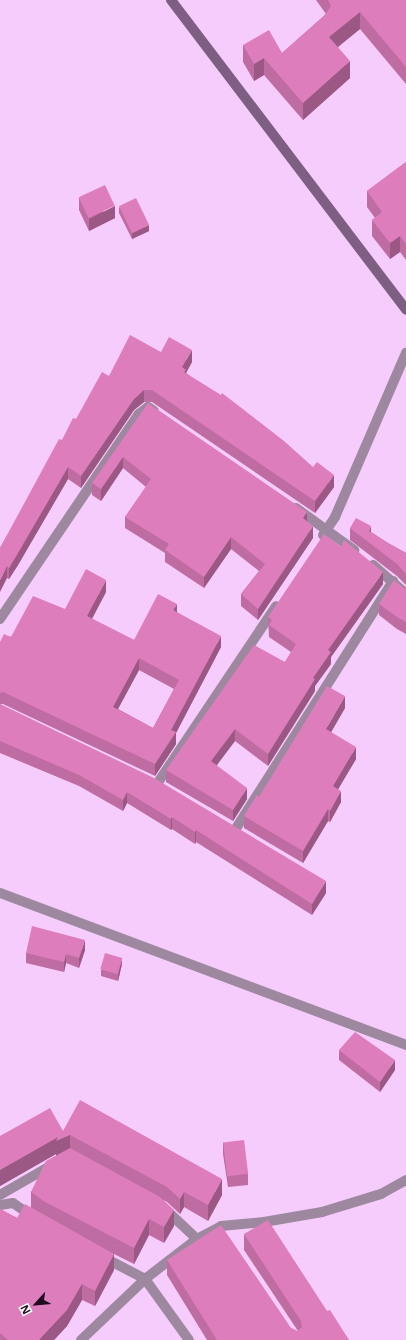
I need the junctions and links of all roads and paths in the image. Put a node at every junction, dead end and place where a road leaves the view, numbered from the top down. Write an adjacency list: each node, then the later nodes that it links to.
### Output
1 (171, 0): 2 (street)
2 (406, 310)
3 (406, 353): 6 (street)
4 (161, 416): 11 (street)
5 (289, 503): 6 (street)
6 (327, 529): 7 (street); 8 (street)
7 (318, 542)
8 (393, 581): 10 (street); 13 (street)
9 (284, 594): 12 (street)
10 (406, 594)
11 (0, 619)
12 (157, 784)
13 (222, 823)
14 (0, 893): 15 (street)
15 (406, 1044)
16 (61, 1160): 18 (street)
17 (406, 1180): 22 (street)
18 (0, 1195)
19 (0, 1205): 21 (street)
20 (157, 1205): 24 (street)
21 (42, 1224)
22 (222, 1226): 23 (street); 24 (street)
23 (230, 1238)
24 (197, 1239): 26 (street)
25 (90, 1250): 26 (street)
26 (145, 1279): 27 (street); 28 (street)
27 (81, 1340)
28 (189, 1340)

